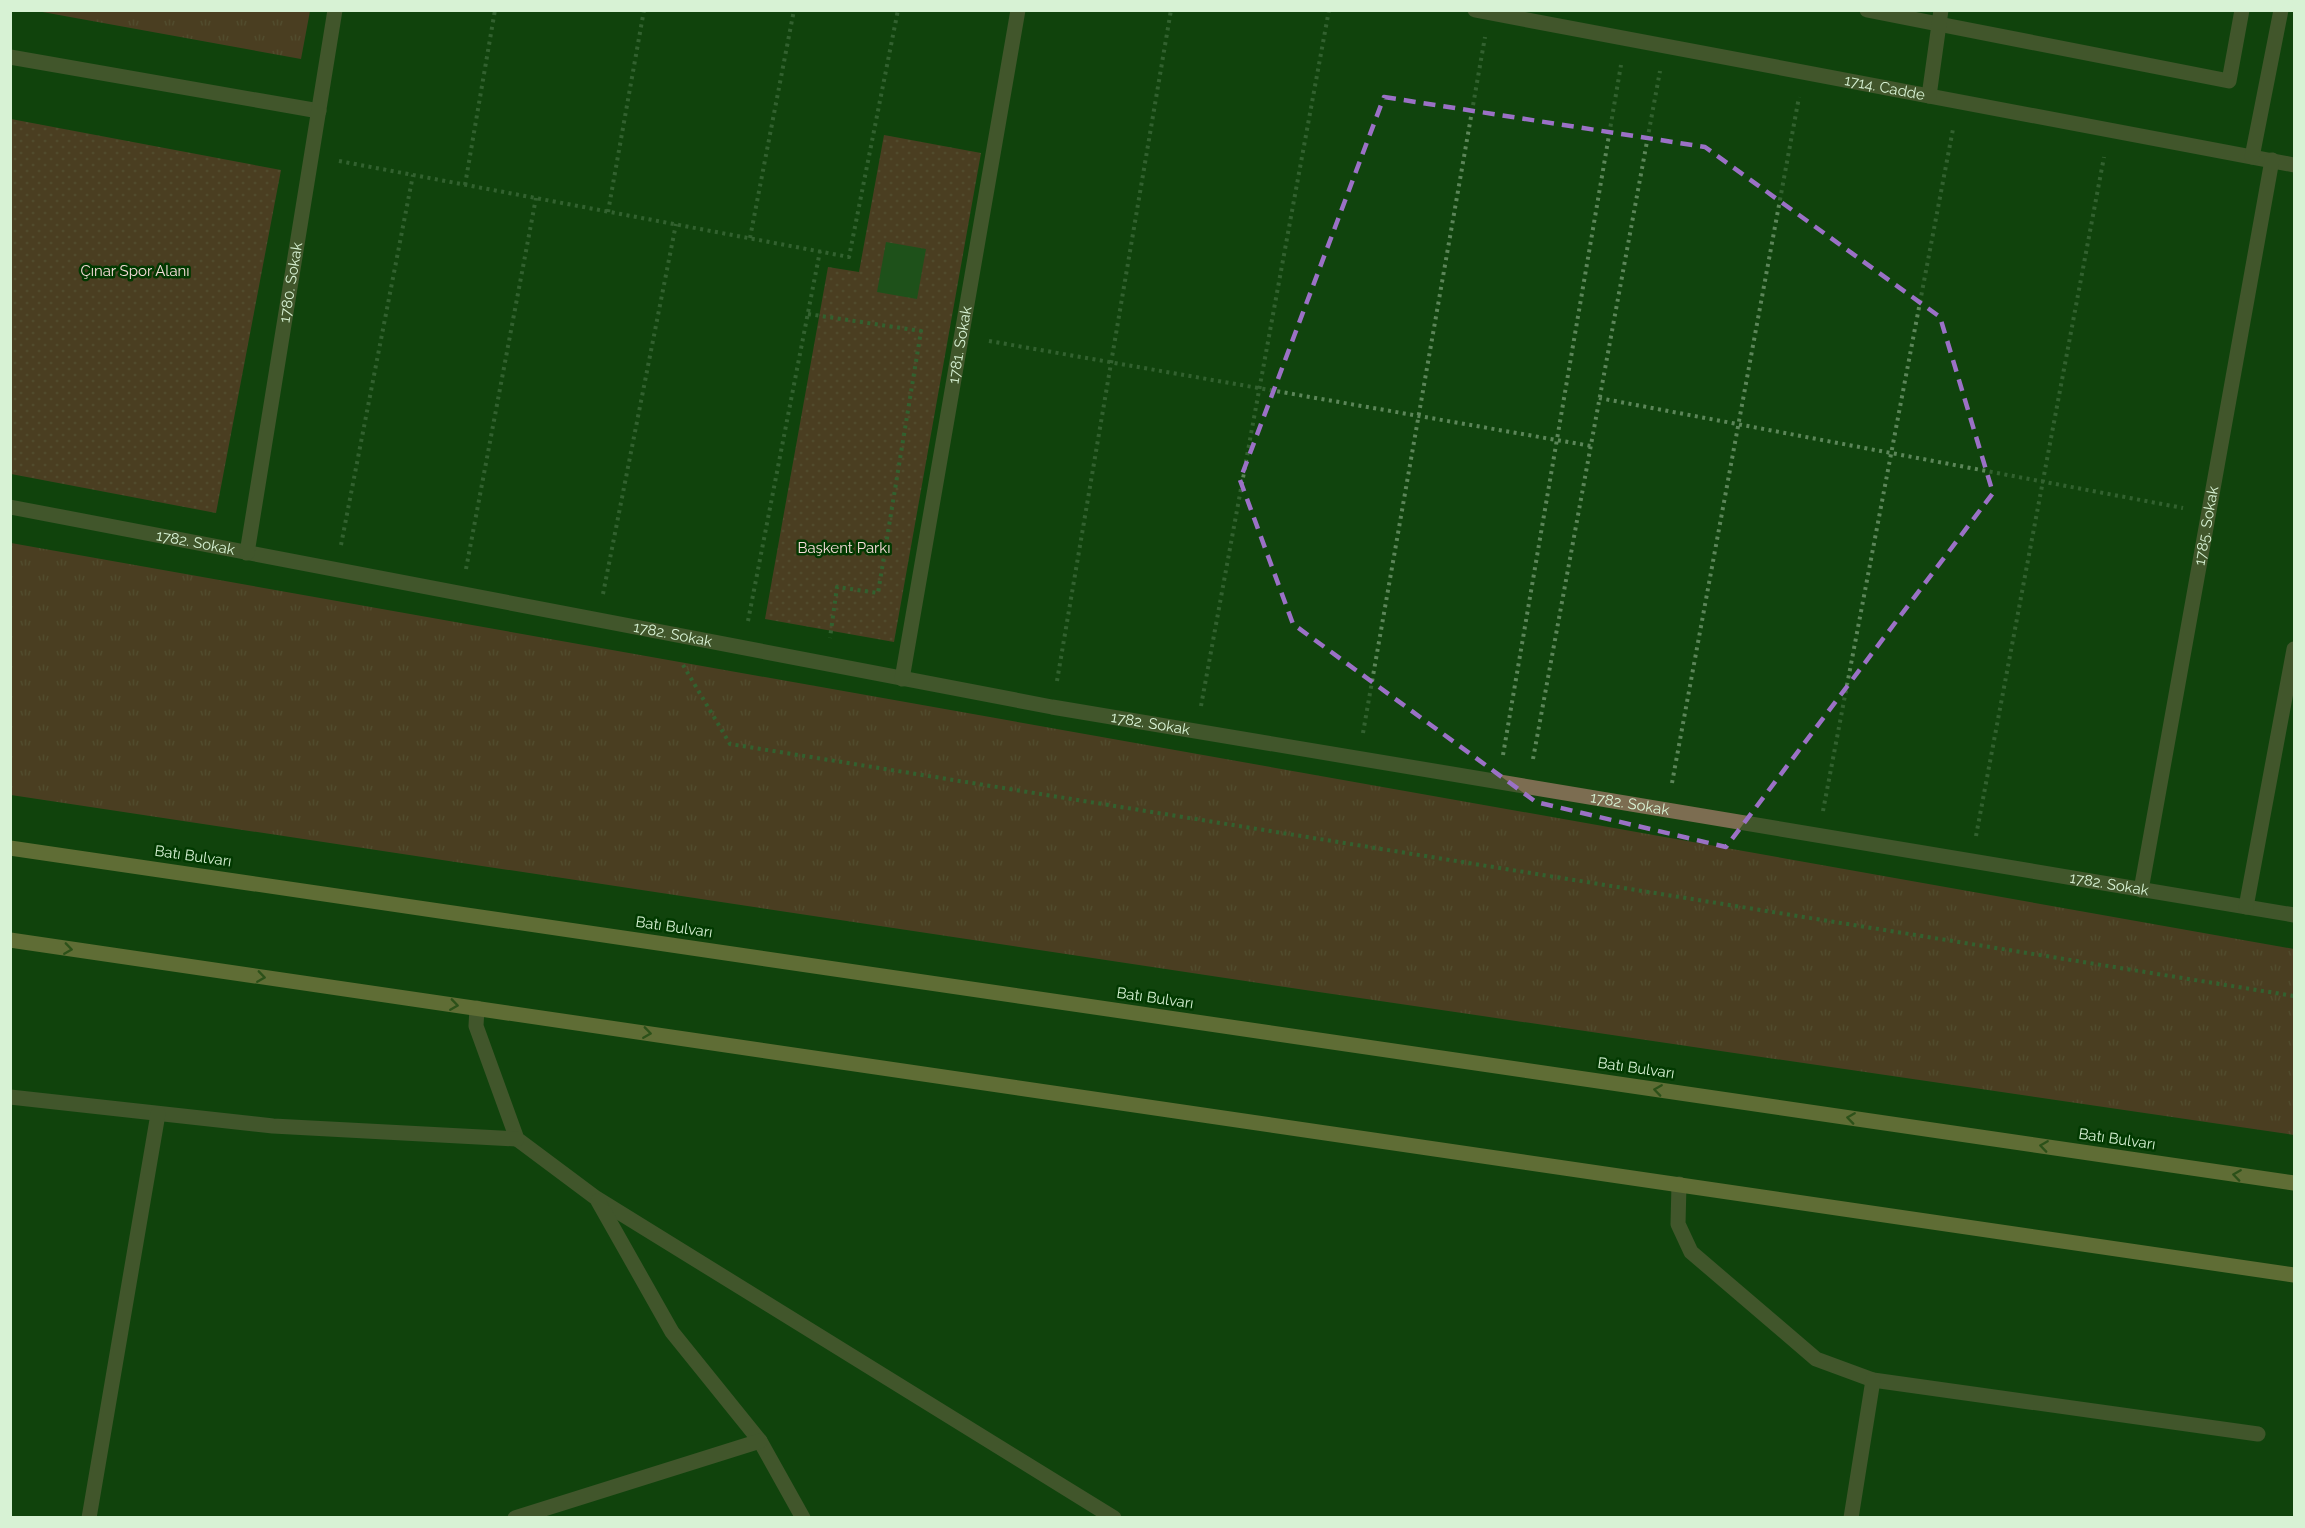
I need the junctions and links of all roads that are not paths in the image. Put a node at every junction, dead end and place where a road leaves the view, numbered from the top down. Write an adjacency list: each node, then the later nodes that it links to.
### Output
1 (335, 10): 10 (street, 1780. Sokak)
2 (1018, 10): 17 (street, 1781. Sokak)
3 (1867, 10): 7 (street)
4 (2242, 10): 7 (street)
5 (2281, 10): 11 (street)
6 (1482, 12): 9 (street, 1714. Cadde)
7 (1940, 17): 9 (street)
8 (10, 57): 10 (street)
9 (1929, 96): 11 (street, 1714. Cadde)
10 (319, 111): 15 (street, 1780. Sokak)
11 (2252, 157): 12 (street, 1714. Cadde)
12 (2272, 160): 13 (street, 1714. Cadde); 19 (street, 1785. Sokak)
13 (2295, 165)
14 (10, 507): 15 (street, 1782. Sokak)
15 (247, 553): 17 (street, 1782. Sokak)
16 (2295, 649): 20 (street)
17 (902, 679): 19 (street, 1782. Sokak)
18 (10, 848): 27 (main road, Batı Bulvarı, one-way to 18)
19 (2141, 890): 20 (street, 1782. Sokak)
20 (2246, 907): 21 (street, 1782. Sokak)
21 (2295, 915)
22 (10, 940): 23 (main road, one-way to 23)
23 (477, 1008): 26 (street); 28 (main road, one-way to 28)
24 (10, 1097): 25 (street)
25 (158, 1113): 26 (street); 34 (street)
26 (517, 1139): 29 (street)
27 (2295, 1183)
28 (1678, 1184): 30 (main road); 31 (street)
29 (596, 1198): 33 (street); 37 (street)
30 (2295, 1275)
31 (1873, 1380): 32 (street); 38 (street)
32 (2258, 1434)
33 (760, 1441): 35 (street); 36 (street)
34 (89, 1518)
35 (515, 1518)
36 (803, 1518)
37 (1114, 1518)
38 (1851, 1518)

